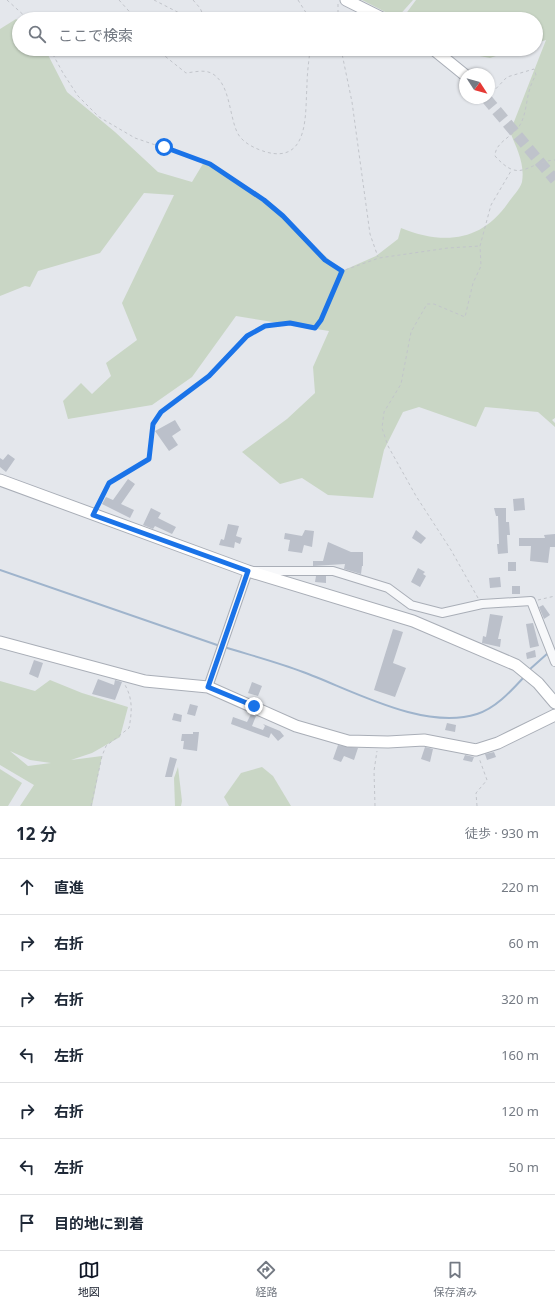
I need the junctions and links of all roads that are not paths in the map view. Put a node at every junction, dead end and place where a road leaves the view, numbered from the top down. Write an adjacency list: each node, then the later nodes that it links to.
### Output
1 (346, 0): 2 (street)
2 (370, 12)
3 (442, 56): 4 (street)
4 (459, 70)
5 (0, 480): 6 (street)
6 (248, 571): 8 (street); 9 (street); 10 (street)
7 (0, 642): 9 (street)
8 (555, 662)
9 (208, 687): 11 (street)
10 (555, 703)
11 (555, 715)

